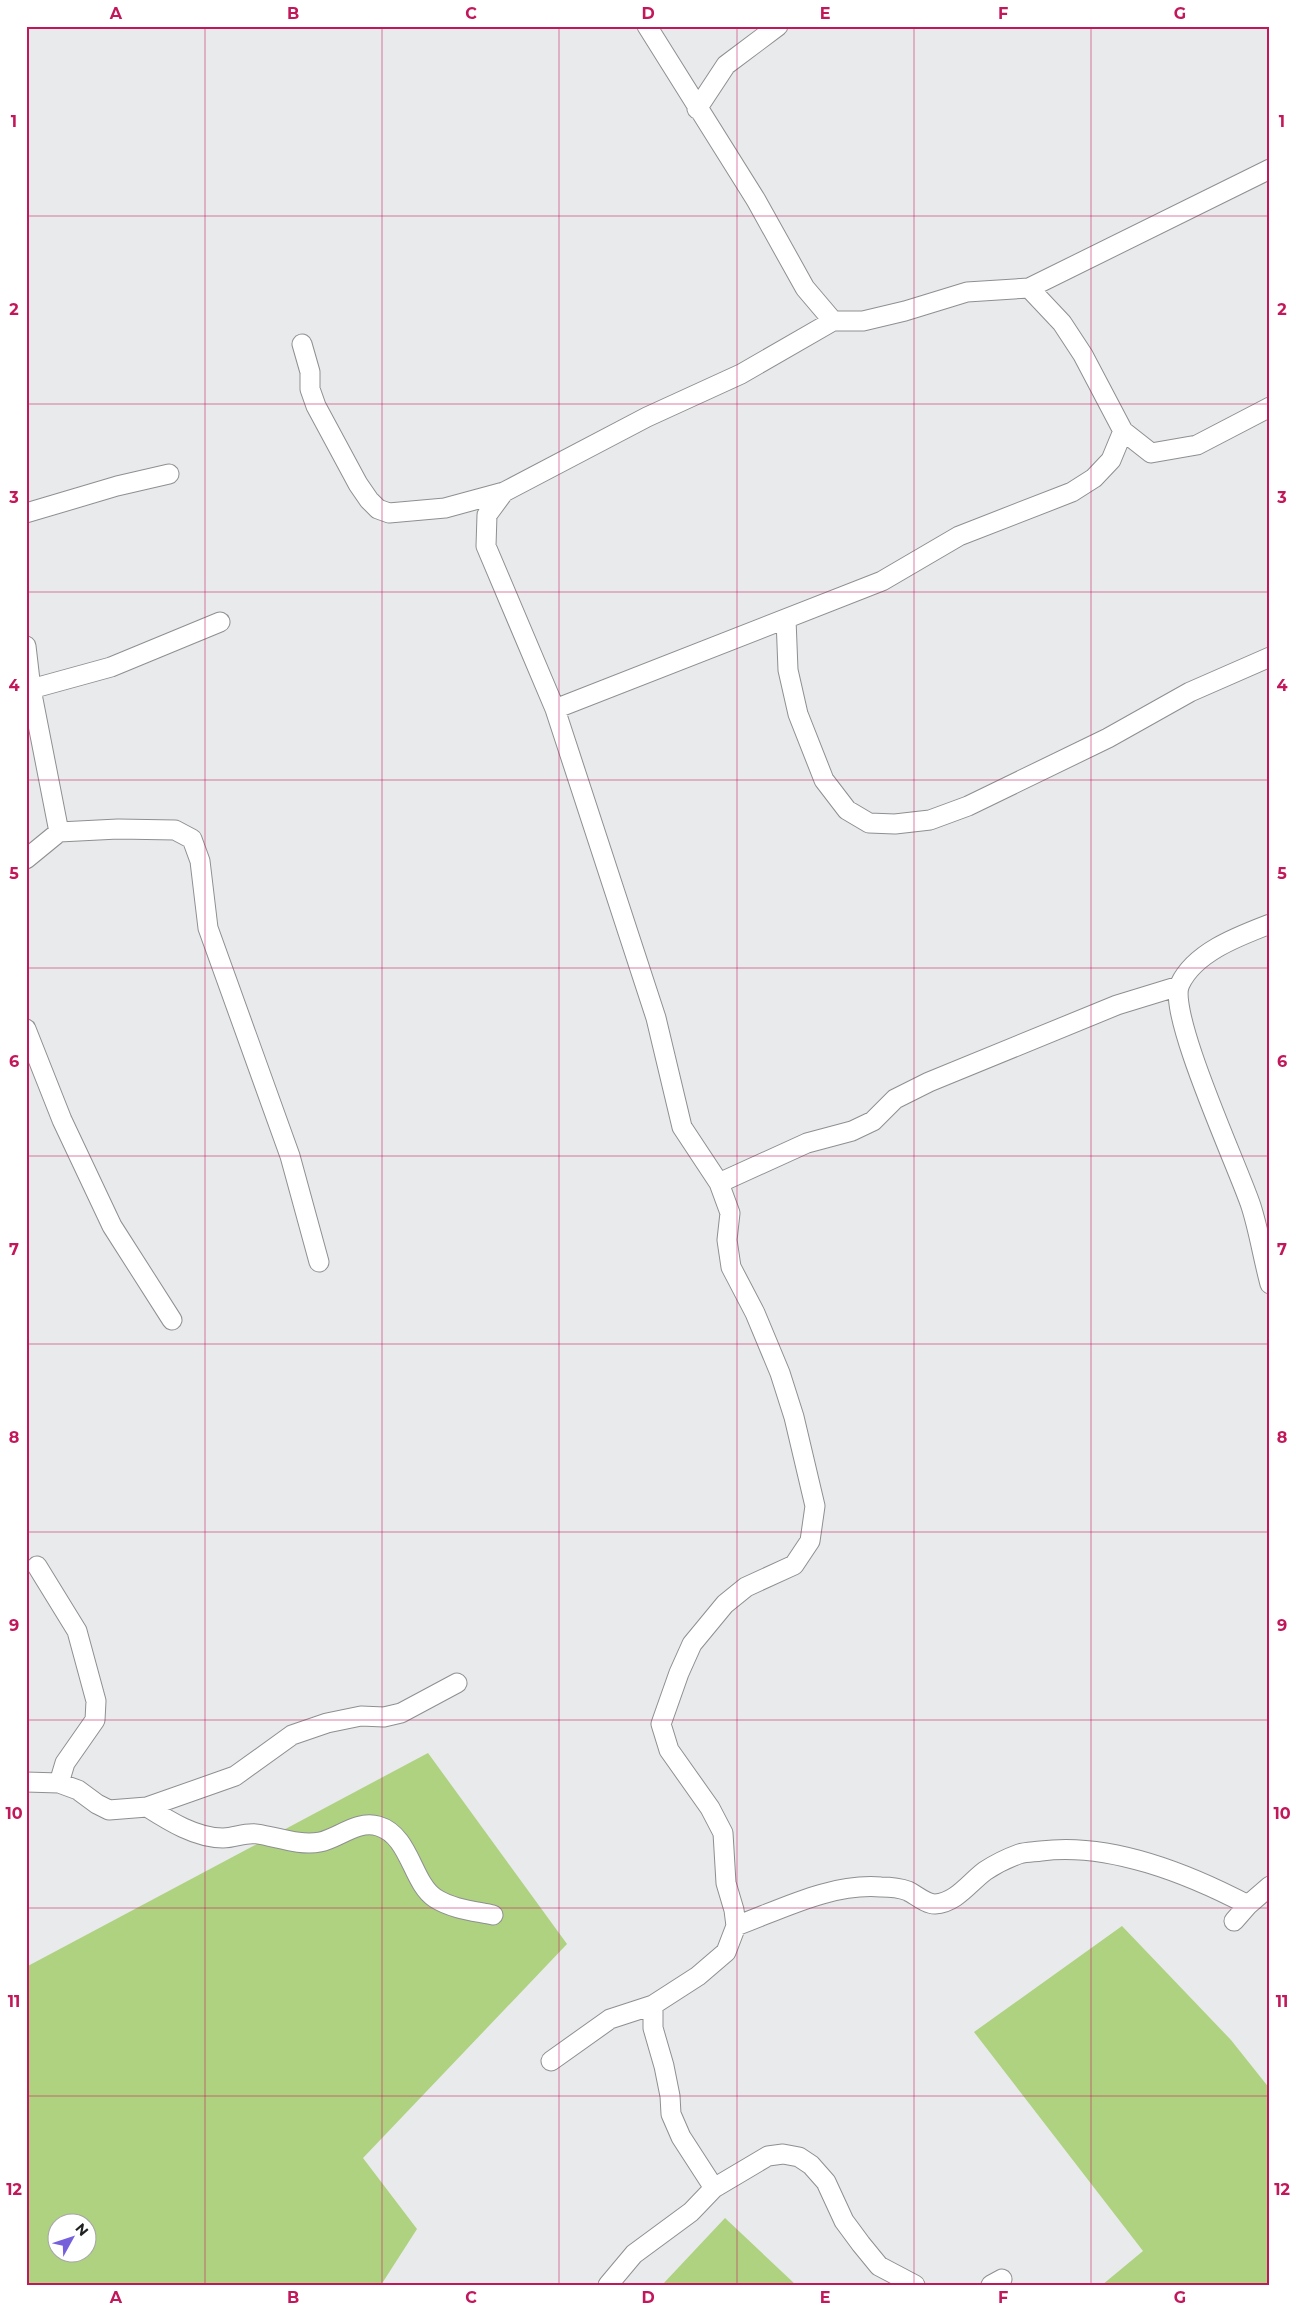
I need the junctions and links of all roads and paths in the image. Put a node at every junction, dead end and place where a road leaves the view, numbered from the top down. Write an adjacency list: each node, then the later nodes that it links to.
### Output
1 (646, 26): 3 (street)
2 (778, 26): 3 (street)
3 (698, 109): 6 (street)
4 (1270, 169): 5 (street)
5 (1029, 288): 6 (street); 9 (street)
6 (833, 321): 11 (street)
7 (302, 344): 11 (street)
8 (1270, 407): 9 (street)
9 (1123, 431): 13 (street)
10 (169, 474): 12 (street)
11 (504, 492): 18 (street)
12 (26, 512)
13 (786, 619): 16 (street); 18 (street)
14 (220, 622): 17 (street)
15 (26, 646): 17 (street)
16 (1270, 657)
17 (31, 689): 19 (street)
18 (555, 709): 24 (street)
19 (59, 832): 20 (street); 26 (street)
20 (26, 859)
21 (1270, 924): 22 (street)
22 (1179, 986): 24 (street); 25 (street)
23 (26, 1029): 28 (street)
24 (719, 1183): 38 (street)
25 (1265, 1245): 27 (street)
26 (318, 1262)
27 (1270, 1284)
28 (172, 1320)
29 (37, 1566): 32 (street)
30 (457, 1683): 33 (street)
31 (26, 1782): 32 (street)
32 (59, 1783): 33 (street)
33 (147, 1807): 36 (street)
34 (1270, 1886): 35 (street)
35 (1248, 1905): 37 (street); 38 (street)
36 (493, 1915)
37 (1234, 1921)
38 (736, 1926): 39 (street)
39 (653, 2005): 40 (street); 41 (street)
40 (551, 2061)
41 (714, 2188): 42 (street); 43 (street)
42 (608, 2285)
43 (916, 2285)

